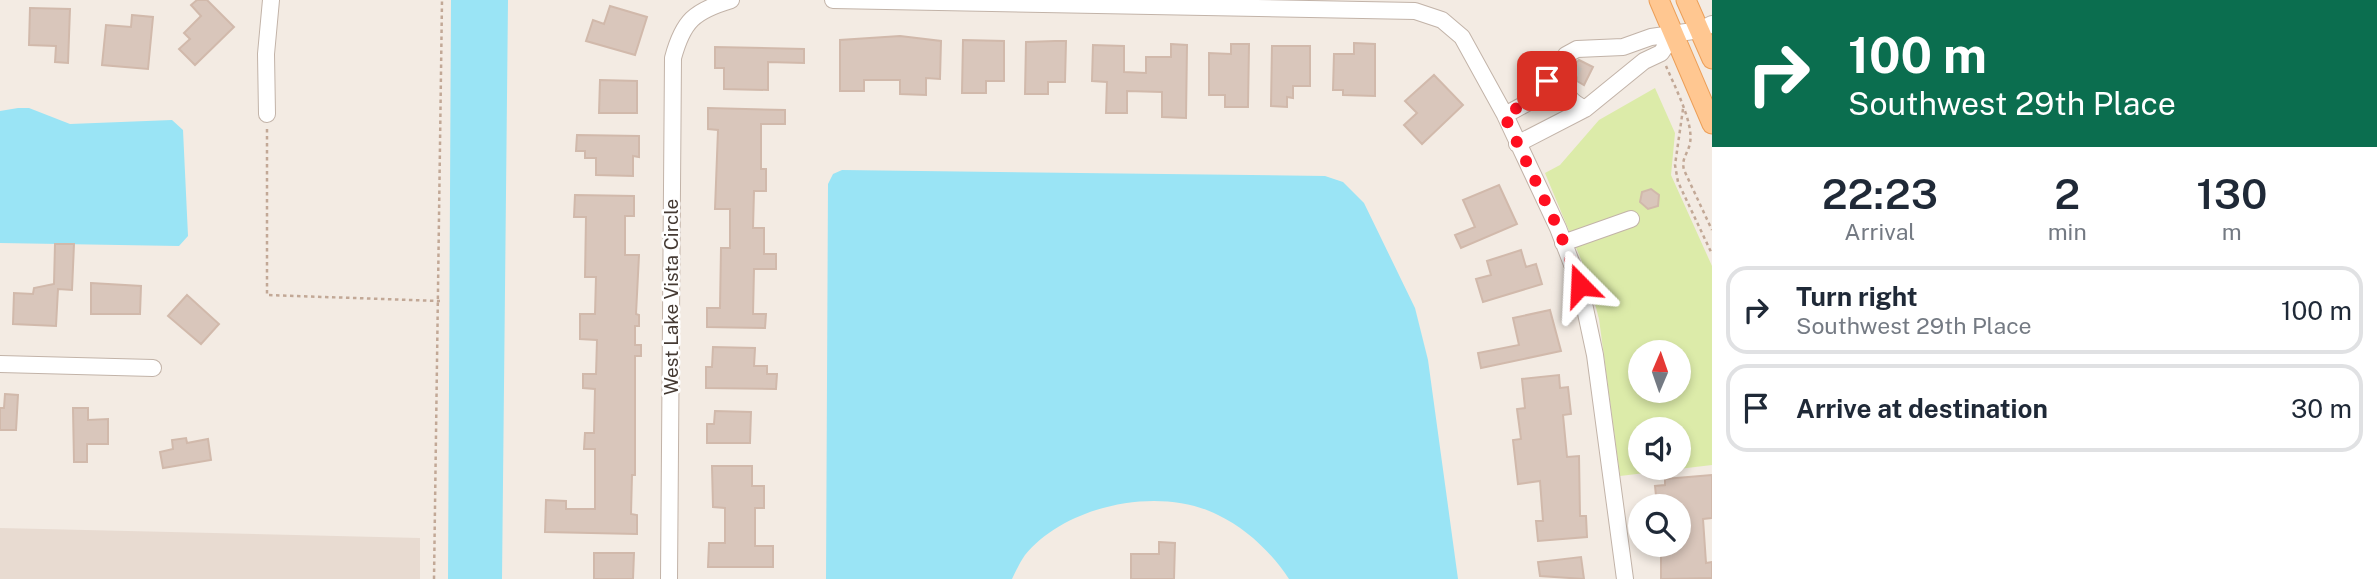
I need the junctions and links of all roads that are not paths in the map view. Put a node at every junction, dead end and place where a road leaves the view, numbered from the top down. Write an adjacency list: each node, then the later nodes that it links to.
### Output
1 (271, 0): 13 (street)
2 (731, 0): 21 (street, West Lake Vista Circle)
3 (832, 0): 14 (street)
4 (1659, 0): 7 (main road)
5 (1686, 0): 6 (main road)
6 (1706, 27): 7 (street); 9 (main road)
7 (1674, 34): 8 (street); 12 (street); 15 (main road)
8 (1585, 47): 10 (street); 11 (street)
9 (1712, 59)
10 (1576, 64)
11 (1538, 97): 12 (street); 14 (street)
12 (1585, 110): 16 (street)
13 (267, 114)
14 (1504, 115): 16 (street)
15 (1712, 124)
16 (1517, 144): 18 (street)
17 (1631, 219): 18 (street)
18 (1563, 243): 22 (street)
19 (0, 365): 20 (street)
20 (153, 368)
21 (669, 579)
22 (1625, 579)

